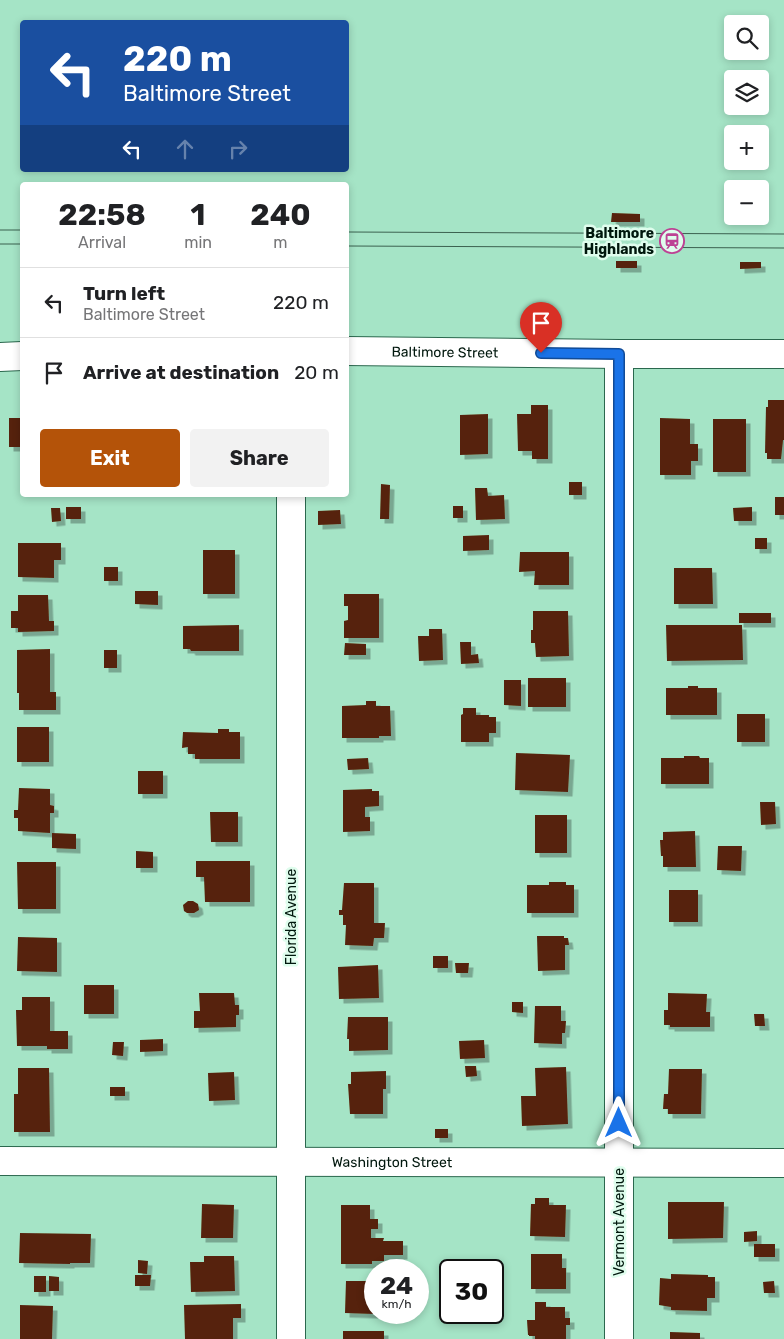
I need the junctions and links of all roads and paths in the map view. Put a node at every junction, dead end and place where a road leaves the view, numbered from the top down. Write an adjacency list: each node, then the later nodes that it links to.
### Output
1 (349, 351): 2 (street, Baltimore Street)
2 (619, 354): 3 (street, Baltimore Street); 9 (street, Vermont Avenue)
3 (784, 354)
4 (20, 356): 5 (street)
5 (0, 357)
6 (291, 497): 8 (street, Florida Avenue)
7 (0, 1161): 8 (street, Washington Street)
8 (291, 1162): 9 (street, Washington Street); 11 (street, Florida Avenue)
9 (619, 1163): 10 (street, Washington Street); 12 (street, Vermont Avenue)
10 (784, 1163)
11 (291, 1339)
12 (619, 1339)

